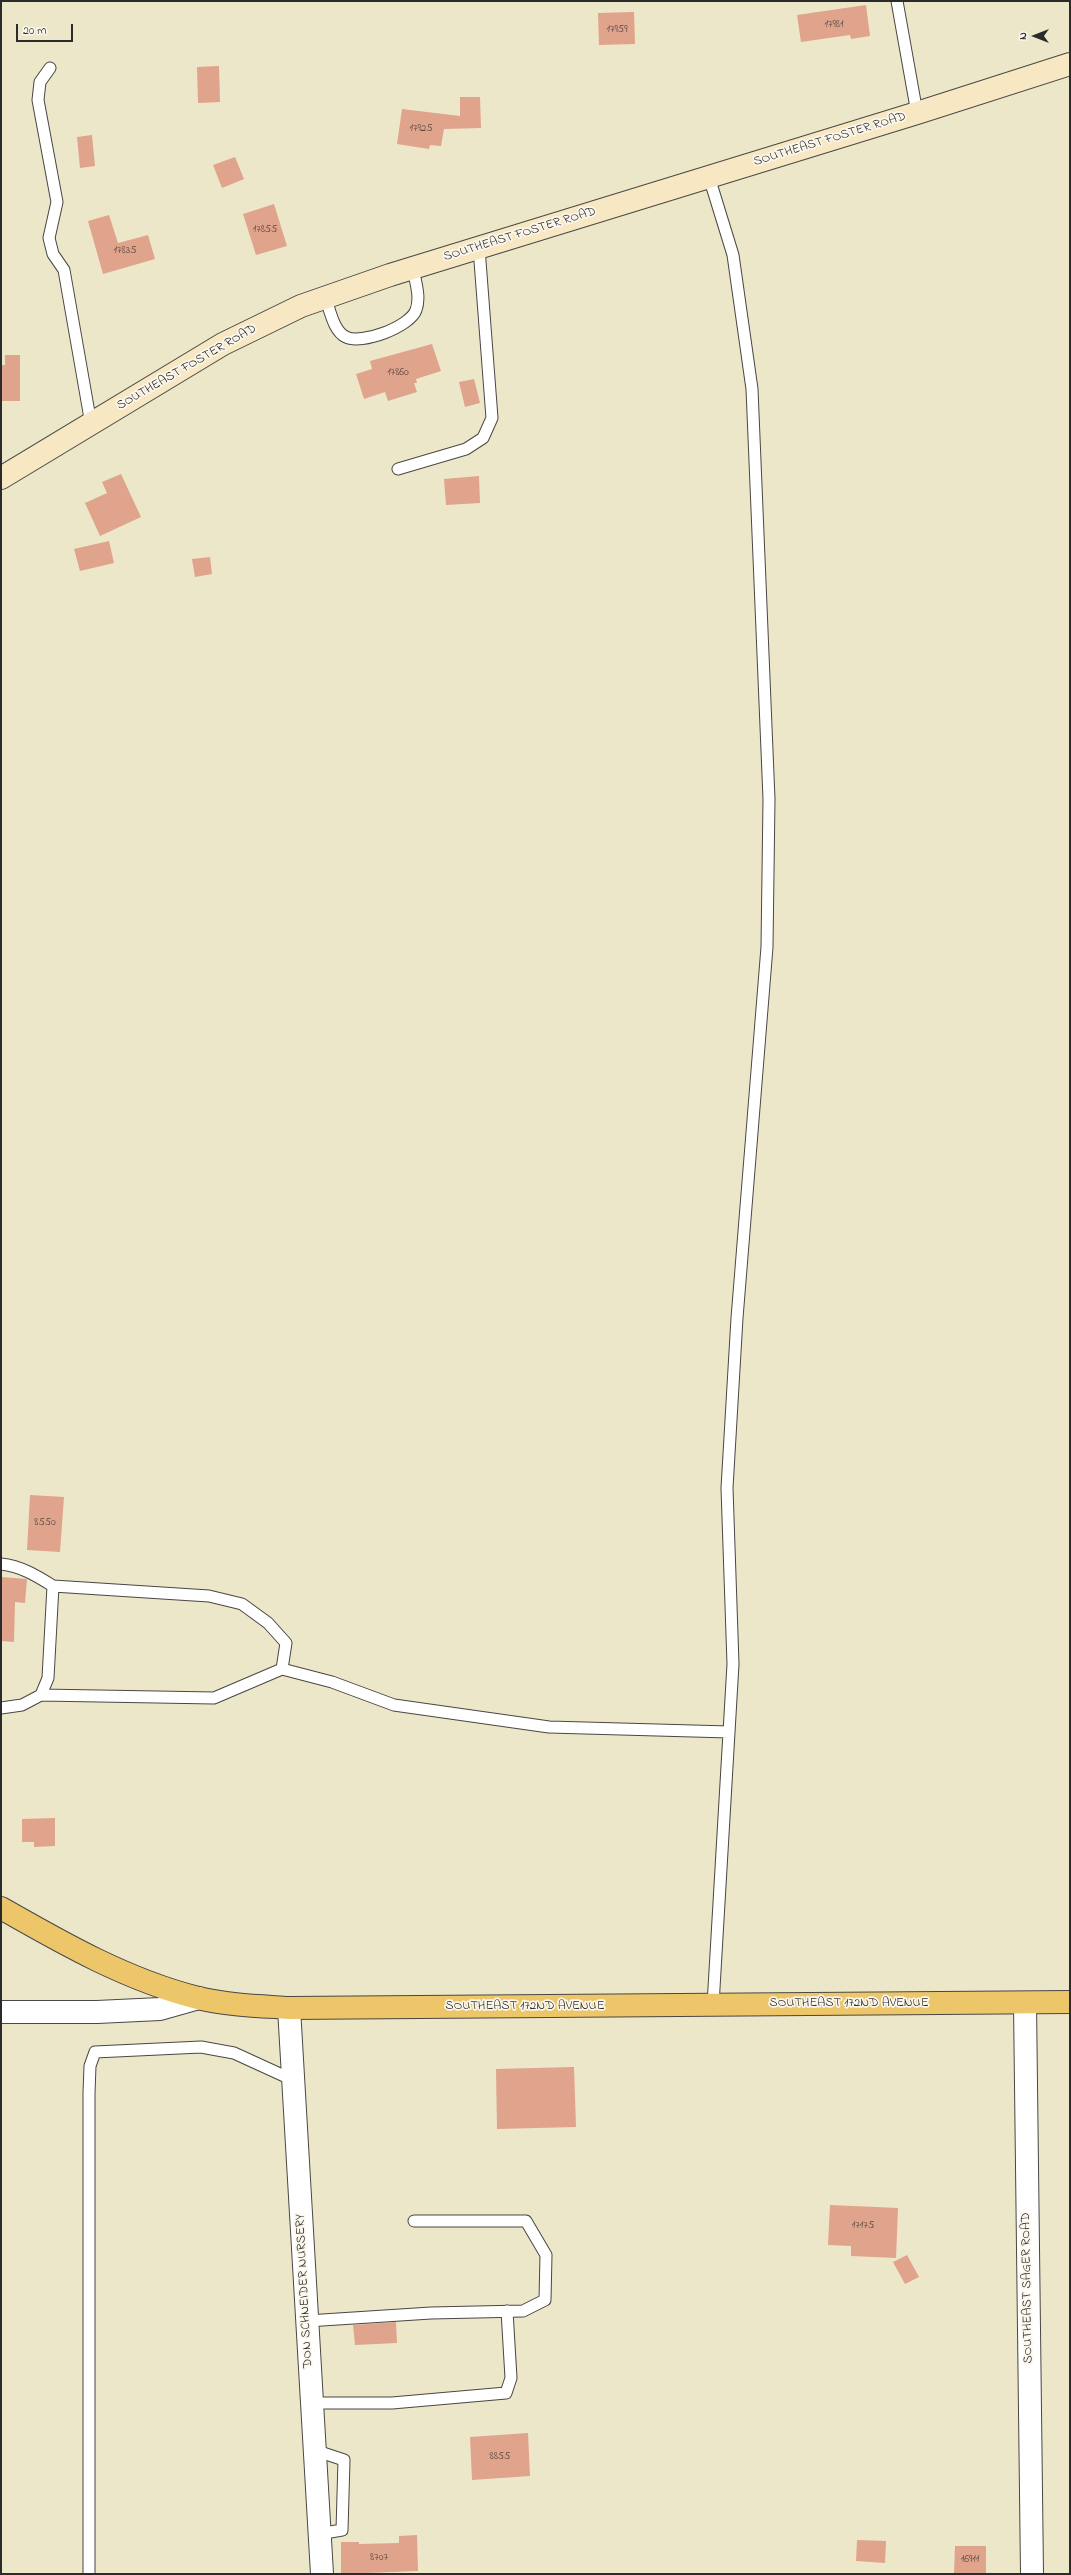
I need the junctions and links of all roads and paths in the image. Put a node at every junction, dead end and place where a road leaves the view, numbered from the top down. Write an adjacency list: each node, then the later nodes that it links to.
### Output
1 (897, 1): 4 (lane)
2 (1070, 64): 4 (main road, SOUTHEAST FOSTER ROAD)
3 (50, 68): 9 (lane)
4 (917, 113): 5 (main road, SOUTHEAST FOSTER ROAD)
5 (710, 177): 6 (main road, SOUTHEAST FOSTER ROAD); 17 (lane)
6 (479, 248): 7 (main road, SOUTHEAST FOSTER ROAD); 10 (lane)
7 (413, 268): 8 (main road, SOUTHEAST FOSTER ROAD); 8 (lane)
8 (325, 297): 9 (main road, SOUTHEAST FOSTER ROAD)
9 (91, 424): 11 (main road, SOUTHEAST FOSTER ROAD)
10 (398, 469)
11 (1, 478)
12 (1, 1564): 13 (lane)
13 (53, 1586): 14 (lane); 15 (lane)
14 (282, 1670): 15 (lane); 17 (lane)
15 (42, 1695): 16 (lane)
16 (1, 1708)
17 (729, 1732): 22 (lane)
18 (1, 1908): 19 (main road, SOUTHEAST 172ND AVENUE)
19 (199, 1998): 23 (main road, SOUTHEAST 172ND AVENUE); 24 (street)
20 (1070, 2002): 21 (main road, SOUTHEAST 172ND AVENUE)
21 (1025, 2003): 22 (main road, SOUTHEAST 172ND AVENUE); 34 (street, SOUTHEAST SAGER ROAD)
22 (713, 2005): 23 (main road, SOUTHEAST 172ND AVENUE)
23 (289, 2008): 25 (street, DON SCHNEIDER NURSERY)
24 (1, 2012)
25 (293, 2080): 28 (street, DON SCHNEIDER NURSERY); 32 (lane)
26 (414, 2222): 27 (lane)
27 (507, 2311): 28 (lane); 29 (lane)
28 (307, 2321): 29 (street, DON SCHNEIDER NURSERY)
29 (312, 2403): 30 (street, DON SCHNEIDER NURSERY)
30 (314, 2450): 31 (street, DON SCHNEIDER NURSERY); 31 (lane)
31 (319, 2534): 33 (street, DON SCHNEIDER NURSERY)
32 (89, 2574)
33 (322, 2574)
34 (1032, 2574)

